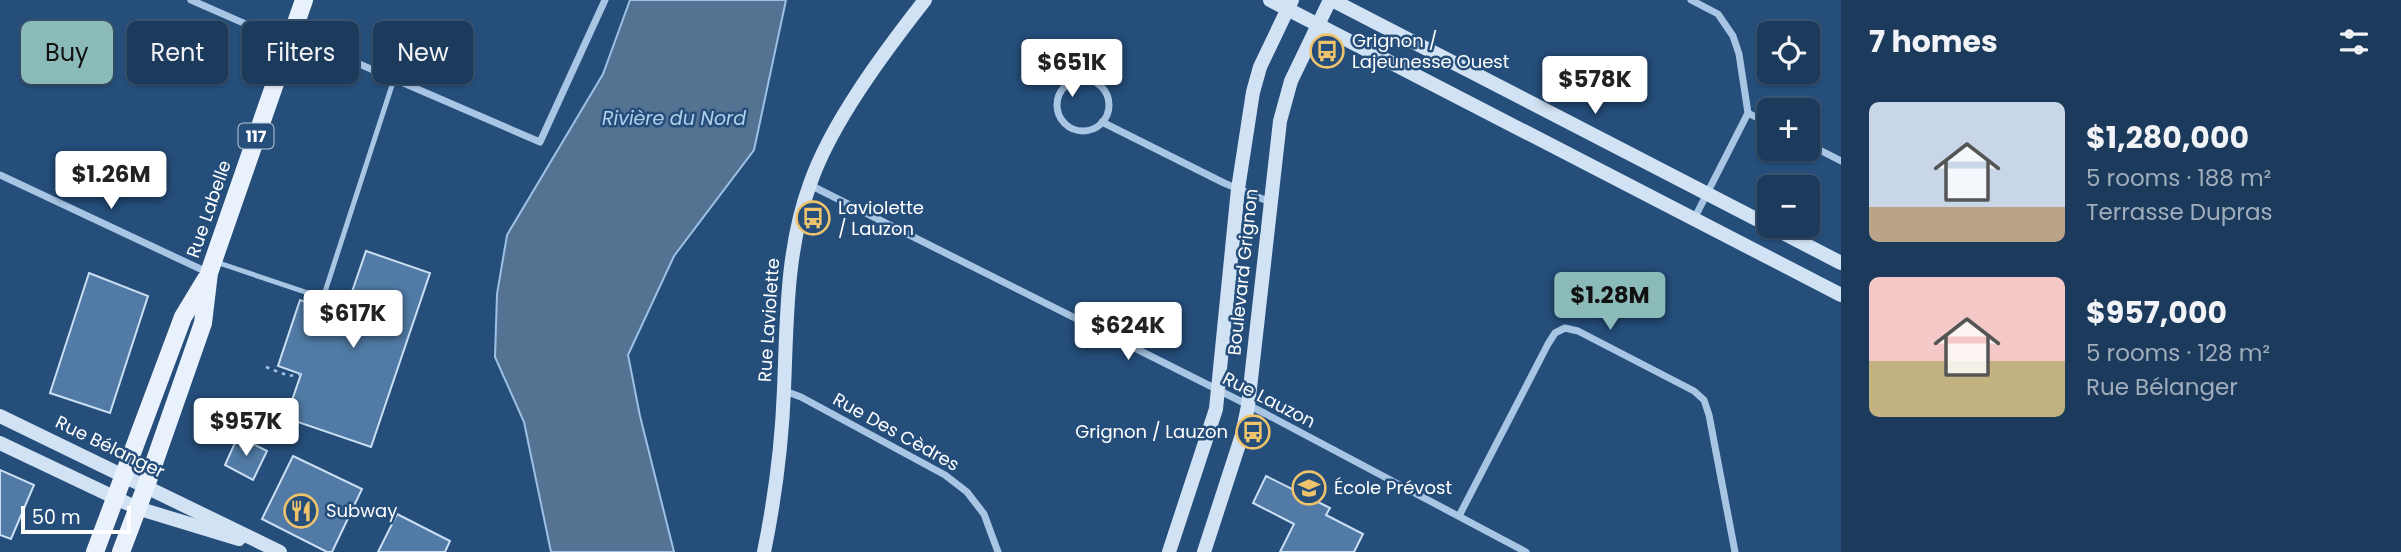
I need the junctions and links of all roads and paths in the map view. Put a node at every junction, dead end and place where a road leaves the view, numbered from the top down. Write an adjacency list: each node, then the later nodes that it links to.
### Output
1 (191, 0): 10 (street)
2 (304, 0): 9 (main road, Rue Labelle / 117)
3 (605, 0): 14 (street)
4 (925, 0): 21 (street, Rue Laviolette)
5 (1270, 0): 8 (street)
6 (1331, 0): 11 (street, Boulevard Grignon); 23 (street)
7 (1691, 0): 15 (street)
8 (1290, 5): 11 (street); 22 (street, Boulevard Grignon)
9 (297, 21)
10 (242, 22)
11 (1318, 25): 24 (street, Boulevard Grignon); 25 (street)
12 (275, 84): 27 (main road, Rue Labelle / 117)
13 (392, 84): 27 (lane)
14 (406, 84)
15 (1748, 113): 16 (street); 23 (street)
16 (1757, 118)
17 (1102, 122): 17 (street); 22 (street)
18 (1820, 150): 19 (street)
19 (1841, 161)
20 (0, 175): 27 (street)
21 (809, 185): 31 (street, Rue Laviolette); 32 (street, Rue Lauzon)
22 (1238, 189): 24 (street); 32 (street, Boulevard Grignon)
23 (1707, 193): 25 (street); 26 (street)
24 (1270, 202): 33 (street, Boulevard Grignon)
25 (1694, 219): 28 (street)
26 (1841, 263)
27 (211, 267): 36 (main road, Rue Labelle / 117); 37 (main road, Rue Labelle / 117)
28 (1841, 295)
29 (266, 367): 30 (path)
30 (301, 374)
31 (784, 391): 44 (street, Rue Laviolette); 45 (street, Rue Des Cèdres)
32 (1218, 391): 33 (street, Rue Lauzon); 46 (street, Boulevard Grignon)
33 (1248, 406): 40 (street, Rue Lauzon); 47 (street, Boulevard Grignon)
34 (0, 416): 36 (street, Rue Bélanger)
35 (0, 443): 38 (street, Rue Bélanger)
36 (125, 475): 37 (street, Rue Bélanger); 38 (main road, 117)
37 (146, 486): 39 (main road, 117); 41 (street, Rue Bélanger)
38 (116, 498): 39 (street, Rue Bélanger); 42 (main road, 117)
39 (137, 509): 41 (street, Rue Bélanger); 43 (main road, 117)
40 (1459, 516): 48 (street, Rue Lauzon); 49 (street)
41 (279, 551)
42 (95, 552)
43 (121, 552)
44 (764, 552)
45 (998, 552)
46 (1169, 552)
47 (1204, 552)
48 (1526, 552)
49 (1735, 552)

